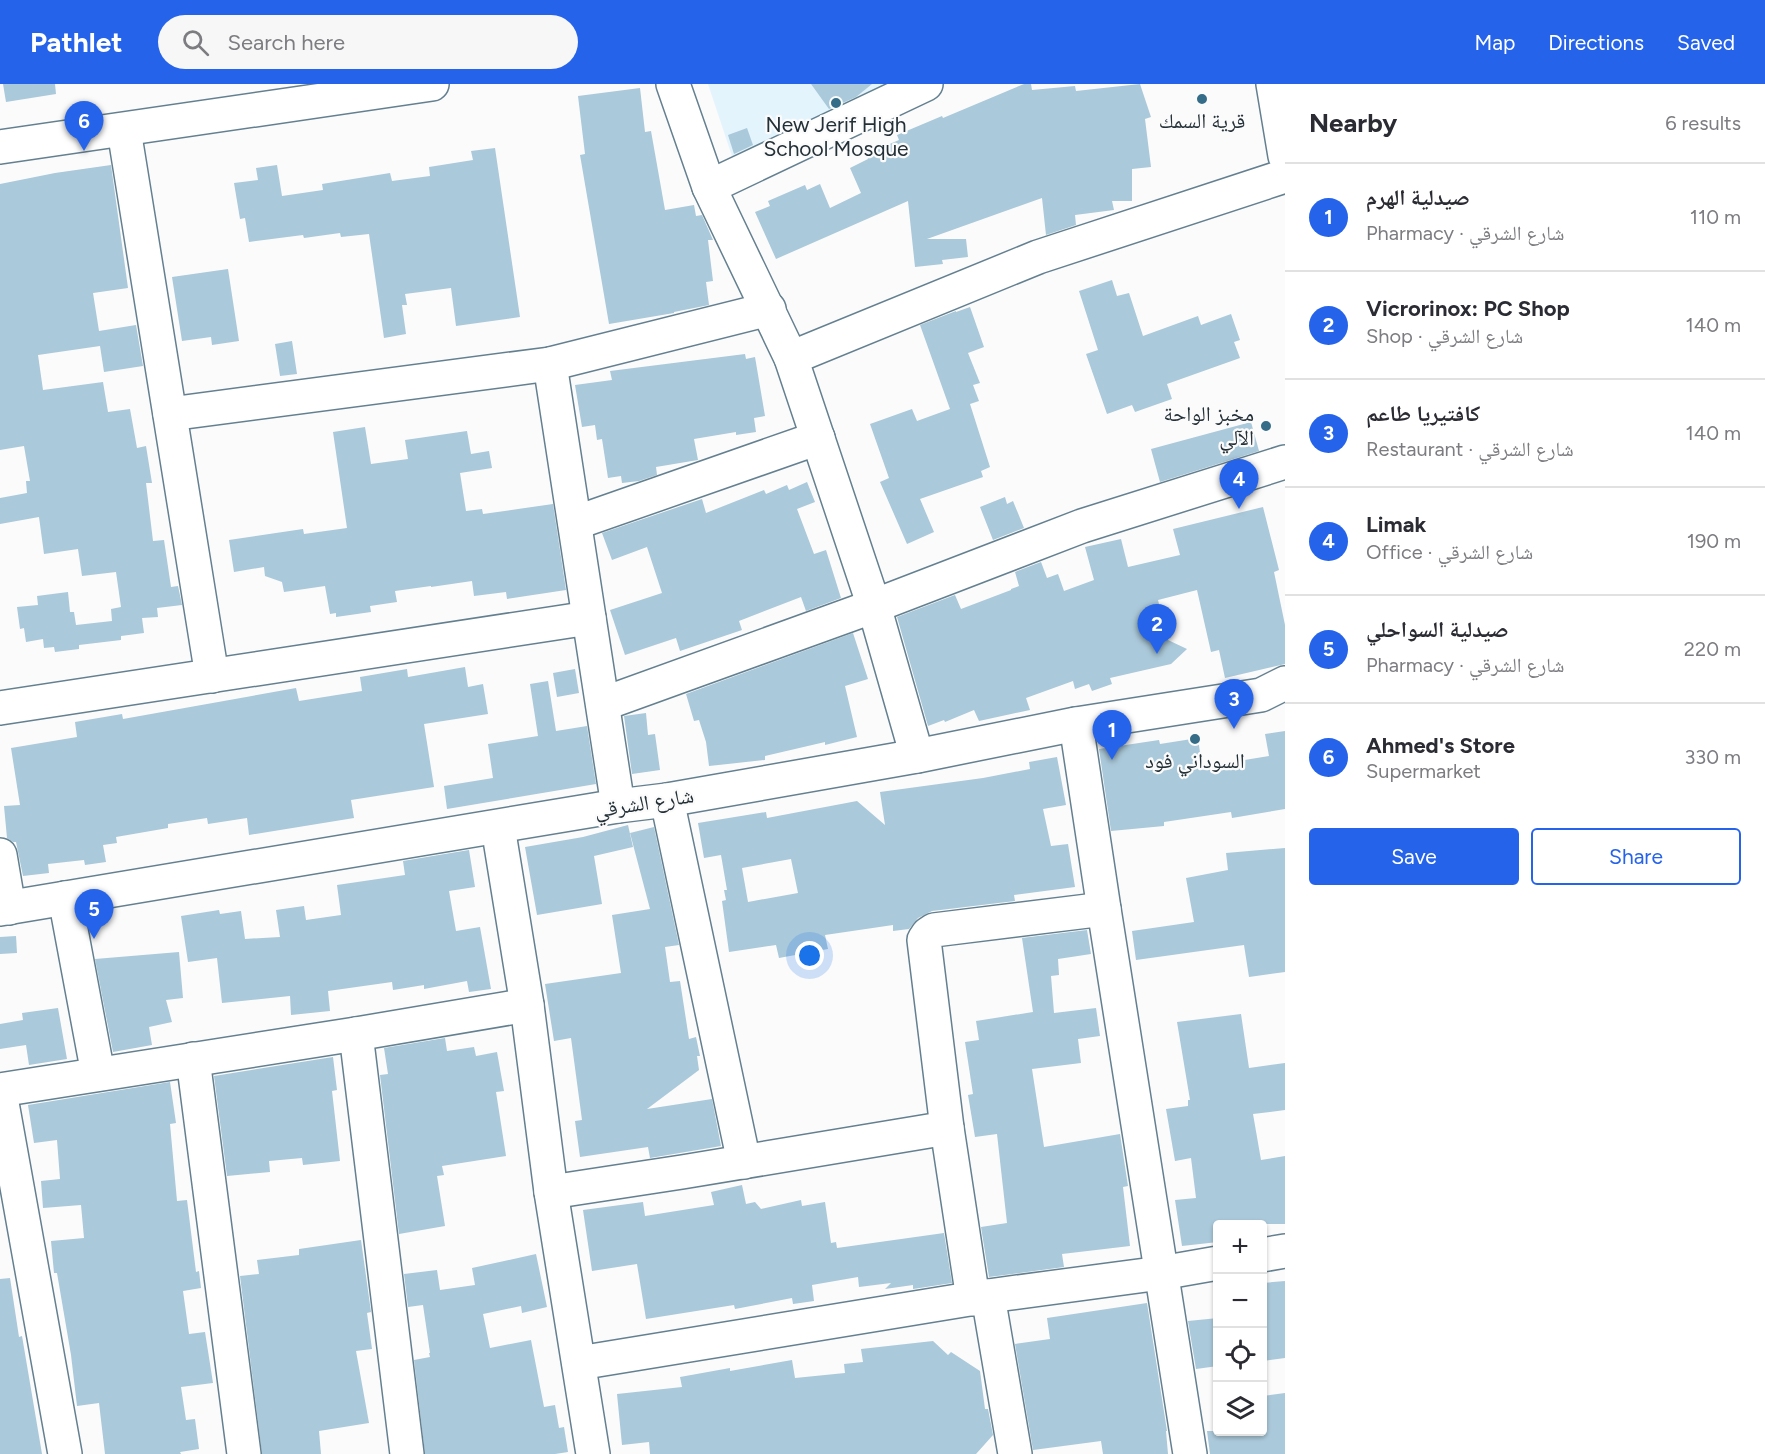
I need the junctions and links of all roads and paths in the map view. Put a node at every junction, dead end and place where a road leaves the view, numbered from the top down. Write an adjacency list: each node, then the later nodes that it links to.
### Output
1 (432, 84): 5 (street)
2 (673, 84): 9 (street)
3 (926, 84): 9 (street)
4 (1273, 84): 7 (street)
5 (124, 130): 6 (street); 13 (street)
6 (0, 147)
7 (1285, 156)
8 (1285, 176): 11 (street)
9 (709, 187): 10 (street)
10 (769, 309): 11 (street); 12 (street)
11 (791, 358): 14 (street)
12 (550, 364): 13 (street); 16 (street)
13 (170, 414): 19 (street)
14 (818, 438): 16 (street); 17 (street)
15 (1285, 462): 17 (street)
16 (575, 523): 18 (street)
17 (874, 606): 21 (street); 24 (street)
18 (589, 618): 19 (street); 21 (street)
19 (212, 676): 22 (street)
20 (1277, 692): 23 (street, شارع الشرقي)
21 (603, 704): 26 (street)
22 (0, 708)
23 (1076, 724): 24 (street, شارع الشرقي); 31 (street)
24 (917, 756): 25 (street, شارع الشرقي)
25 (667, 800): 26 (street, شارع الشرقي); 38 (street)
26 (618, 806): 27 (street, شارع الشرقي)
27 (498, 827): 29 (street, شارع الشرقي); 32 (street)
28 (0, 855): 30 (street)
29 (66, 898): 30 (street, شارع الشرقي); 35 (street)
30 (4, 909)
31 (1104, 909): 37 (street); 43 (street)
32 (527, 1005): 33 (street); 39 (street)
33 (356, 1034): 34 (street); 48 (street)
34 (193, 1059): 35 (street); 47 (street)
35 (98, 1074): 36 (street)
36 (0, 1091): 46 (street)
37 (947, 1128): 38 (street); 44 (street)
38 (744, 1162): 39 (street)
39 (551, 1192): 45 (street)
40 (1285, 1251): 41 (street)
41 (1267, 1254)
42 (1213, 1264): 43 (street)
43 (1161, 1273): 44 (street); 51 (street)
44 (980, 1298): 45 (street); 50 (street)
45 (579, 1363): 49 (street)
46 (65, 1454)
47 (244, 1454)
48 (407, 1454)
49 (593, 1454)
50 (1015, 1454)
51 (1190, 1454)

